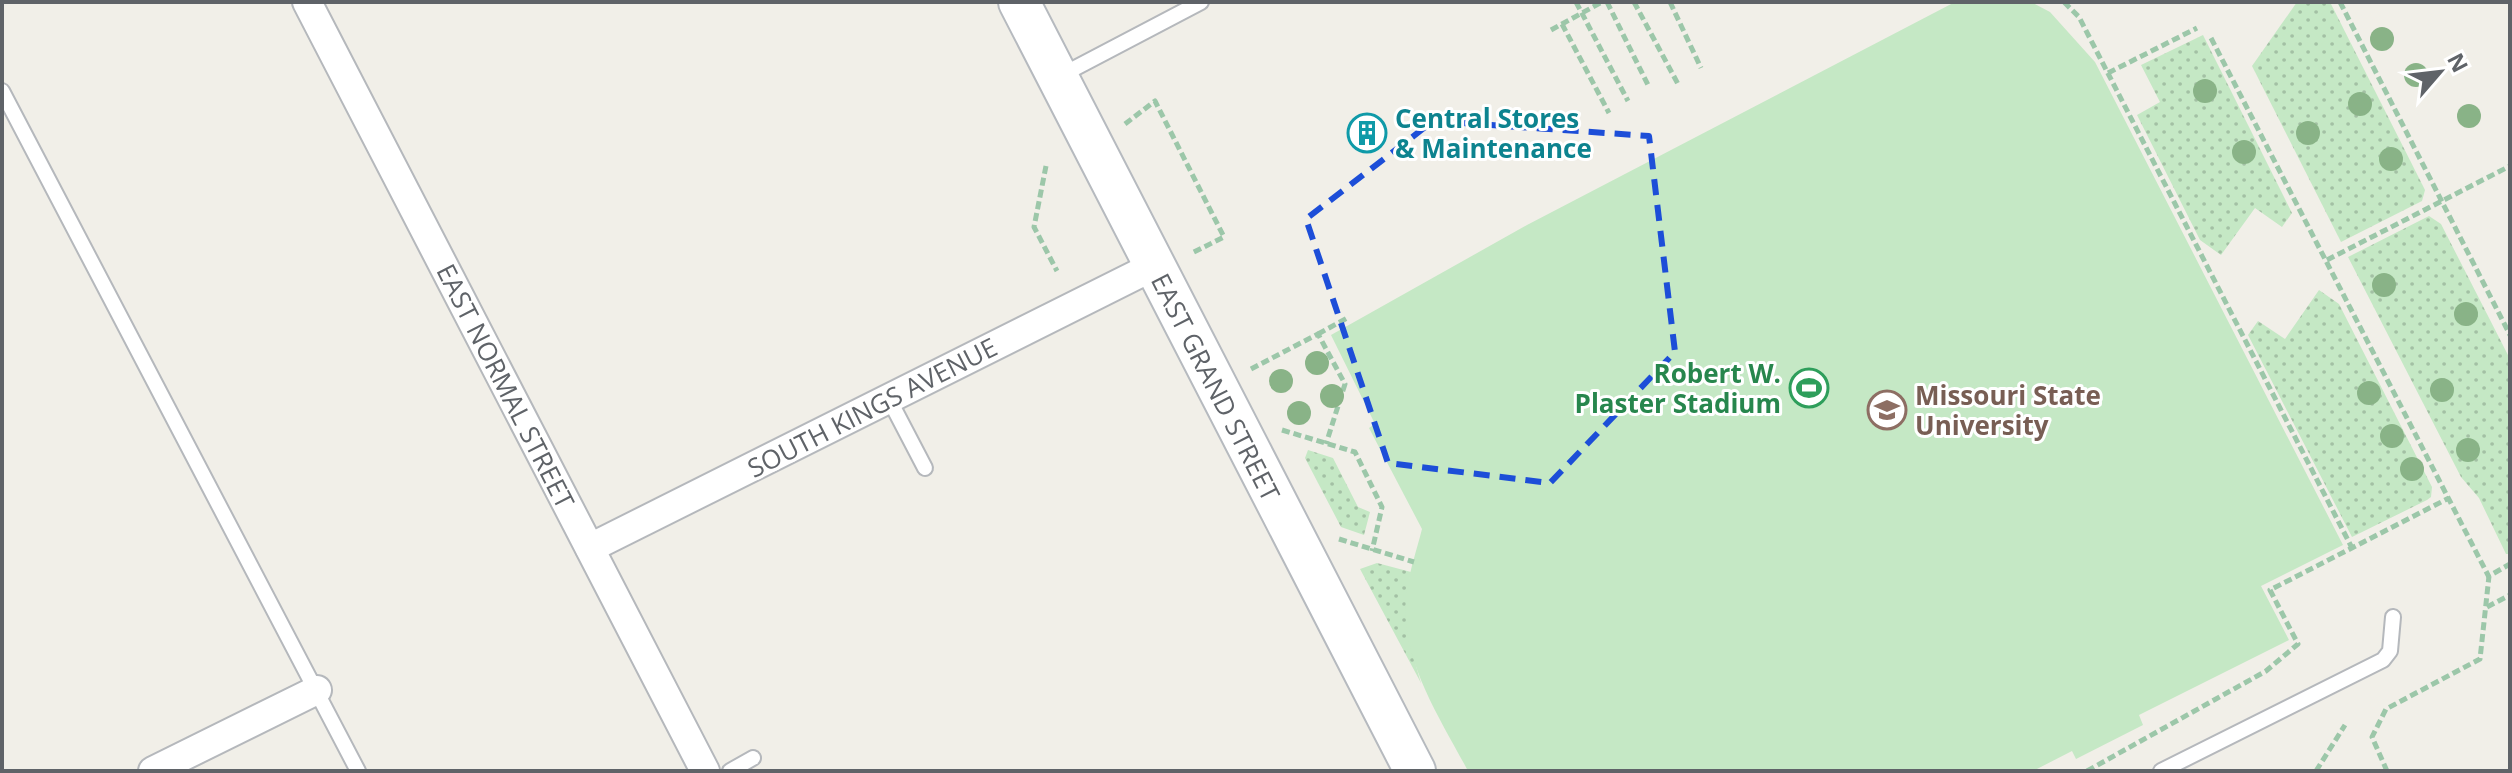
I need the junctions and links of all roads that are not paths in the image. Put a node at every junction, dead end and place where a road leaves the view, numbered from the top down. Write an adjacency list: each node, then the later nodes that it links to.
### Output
1 (307, 2): 9 (street, EAST NORMAL STREET)
2 (1019, 2): 4 (main road, EAST GRAND STREET)
3 (1201, 2): 4 (lane)
4 (1057, 77): 6 (main road, EAST GRAND STREET)
5 (2, 91): 11 (lane)
6 (1154, 266): 7 (street, SOUTH KINGS AVENUE); 17 (main road, EAST GRAND STREET)
7 (889, 399): 8 (lane); 9 (street, SOUTH KINGS AVENUE)
8 (925, 468)
9 (590, 548): 15 (street, EAST NORMAL STREET)
10 (2393, 617): 18 (lane)
11 (317, 690): 13 (street); 14 (lane)
12 (753, 758): 16 (lane)
13 (153, 771)
14 (358, 771)
15 (705, 771)
16 (730, 771)
17 (1415, 771)
18 (2161, 771)

